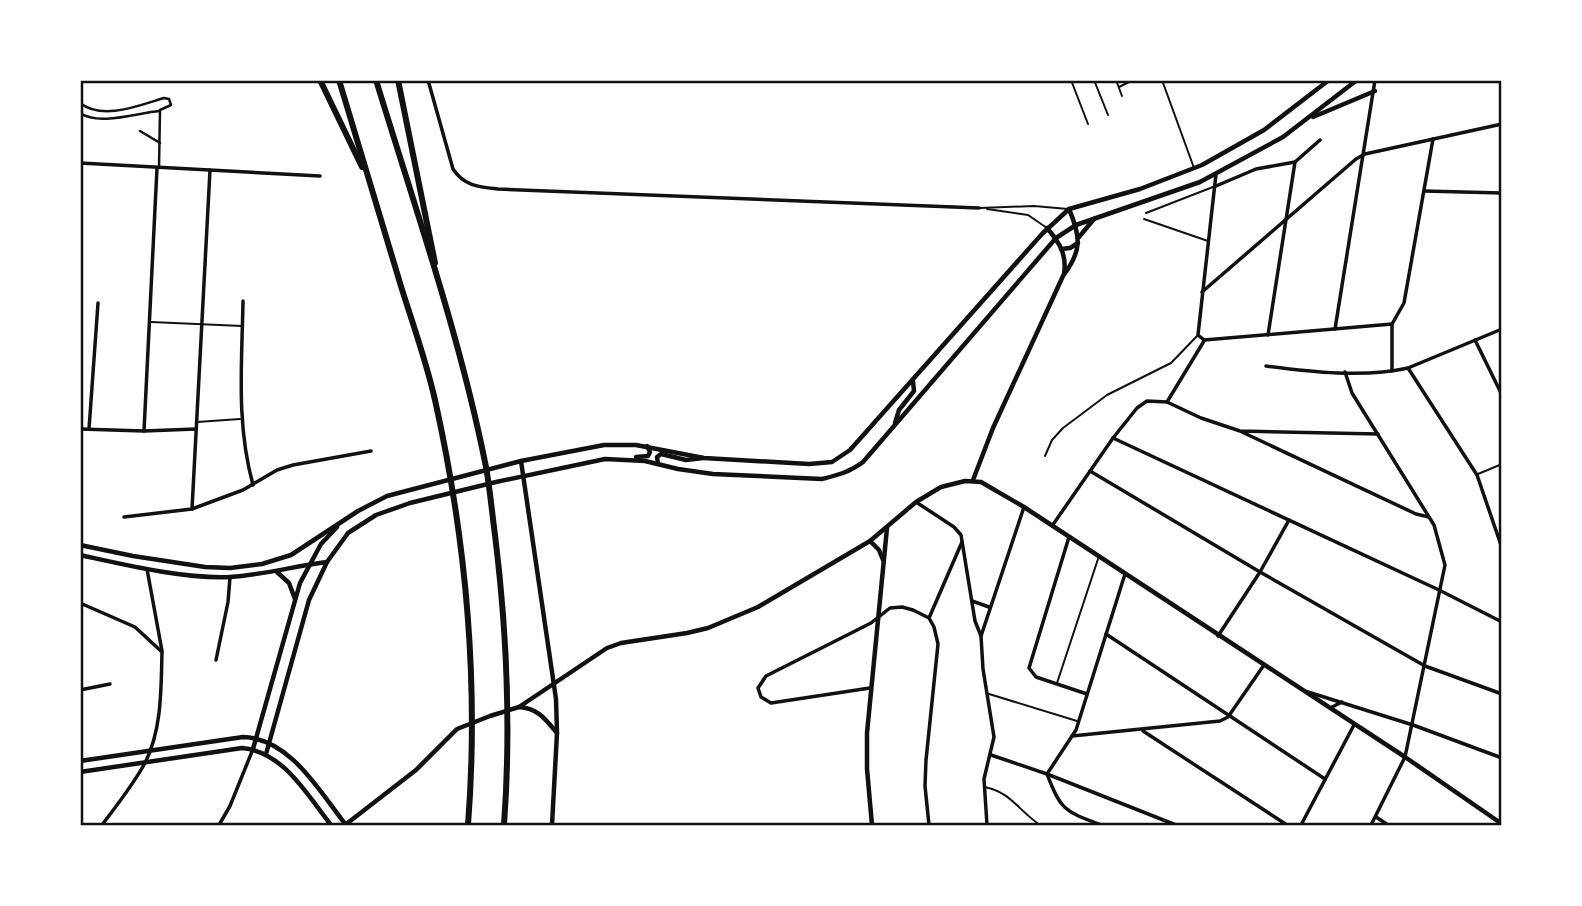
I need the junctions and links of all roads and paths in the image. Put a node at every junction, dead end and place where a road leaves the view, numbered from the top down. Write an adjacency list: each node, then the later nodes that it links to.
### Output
1 (320, 80): 37 (highway)
2 (339, 80): 37 (highway)
3 (376, 80): 55 (highway)
4 (398, 80): 55 (highway)
5 (428, 80): 40 (street)
6 (1071, 80): 22 (lane)
7 (1094, 80): 20 (lane)
8 (1116, 80): 14 (lane)
9 (1133, 80): 14 (lane)
10 (1163, 80): 32 (lane)
11 (1329, 80): 32 (main road)
12 (1357, 80): 21 (main road)
13 (1375, 80): 15 (street)
14 (1119, 87): 16 (lane)
15 (1375, 90): 21 (main road); 28 (street)
16 (1122, 96)
17 (80, 103): 18 (street)
18 (160, 110): 19 (street); 27 (street)
19 (80, 113)
20 (1108, 115)
21 (1306, 120): 34 (main road)
22 (1088, 124)
23 (1502, 124): 26 (street)
24 (140, 131): 27 (street)
25 (1320, 139): 30 (street)
26 (1433, 139): 28 (street); 38 (street)
27 (160, 143): 31 (street)
28 (1365, 155): 45 (street); 61 (street)
29 (80, 161): 31 (street)
30 (1295, 162): 36 (street); 45 (street)
31 (158, 168): 33 (street); 57 (street)
32 (1194, 169): 41 (main road)
33 (210, 170): 35 (street); 59 (street)
34 (1217, 173): 36 (street); 43 (main road)
35 (320, 176)
36 (1215, 187): 42 (lane); 50 (street)
37 (372, 188): 175 (highway)
38 (1424, 191): 39 (street); 58 (street)
39 (1502, 193)
40 (979, 208): 41 (lane); 47 (lane)
41 (1069, 209): 46 (main road); 47 (main road)
42 (1146, 213)
43 (1094, 219): 46 (main road); 49 (main road)
44 (1144, 219): 50 (lane)
45 (1286, 221): 53 (street); 64 (street)
46 (1076, 225): 48 (main road); 49 (main road)
47 (1047, 228): 48 (main road); 71 (main road)
48 (1056, 238): 51 (main road); 76 (main road)
49 (1079, 240): 51 (main road); 52 (main road)
50 (1208, 241): 53 (street)
51 (1061, 249): 52 (main road)
52 (1063, 276): 95 (main road)
53 (1202, 292): 63 (street)
54 (243, 302): 60 (street)
55 (443, 302): 176 (highway)
56 (98, 303): 78 (street)
57 (150, 322): 59 (lane); 80 (street)
58 (1392, 324): 61 (street); 69 (street)
59 (201, 325): 60 (lane); 75 (street)
60 (242, 326): 74 (street)
61 (1335, 329): 64 (street)
62 (1502, 329): 66 (street)
63 (1198, 335): 65 (street); 86 (lane)
64 (1268, 335): 65 (street)
65 (1204, 340): 73 (street)
66 (1475, 340): 68 (street); 72 (street)
67 (1266, 366): 70 (street)
68 (1408, 368): 69 (street); 94 (street)
69 (1392, 371): 70 (street)
70 (1345, 372): 82 (street)
71 (912, 381): 76 (main road); 87 (main road)
72 (1502, 395)
73 (1167, 402): 81 (street); 83 (street)
74 (241, 419): 75 (lane); 96 (street)
75 (196, 422): 79 (street)
76 (893, 428): 90 (main road)
77 (80, 429): 78 (street)
78 (89, 429): 80 (street)
79 (195, 429): 80 (street); 99 (street)
80 (144, 431)
81 (1240, 431): 82 (street); 101 (street)
82 (1378, 434): 101 (street)
83 (1113, 438): 92 (street); 102 (street)
84 (647, 446): 87 (main road); 88 (main road); 89 (main road)
85 (371, 451): 96 (street)
86 (1045, 456)
87 (704, 458): 90 (main road)
88 (605, 459): 90 (main road); 93 (main road)
89 (521, 461): 93 (main road); 103 (main road)
90 (658, 464)
91 (1502, 464): 94 (lane)
92 (1090, 471): 104 (street); 118 (street)
93 (524, 475): 114 (main road); 137 (main road)
94 (1476, 475): 110 (street)
95 (973, 480): 97 (main road); 98 (main road)
96 (253, 485): 99 (street)
97 (916, 502): 105 (main road); 107 (street)
98 (1024, 507): 104 (main road); 125 (street)
99 (192, 509): 100 (street)
100 (124, 517)
101 (1429, 517): 121 (street)
102 (1289, 520): 118 (street); 121 (street)
103 (338, 524): 109 (main road); 115 (main road)
104 (1052, 526): 106 (main road)
105 (887, 527): 108 (main road); 113 (main road)
106 (1069, 537): 112 (main road); 138 (street)
107 (963, 540): 123 (street); 127 (street)
108 (870, 541): 113 (main road); 137 (main road)
109 (80, 545)
110 (1502, 548)
111 (80, 555): 116 (main road)
112 (1098, 556): 119 (main road); 138 (lane)
113 (884, 561): 126 (main road)
114 (327, 562): 115 (main road); 156 (main road)
115 (309, 564): 117 (main road); 122 (main road)
116 (147, 567): 120 (main road); 132 (street)
117 (276, 571): 120 (main road); 122 (main road)
118 (1260, 572): 131 (street); 135 (street)
119 (1125, 574): 129 (street); 131 (main road)
120 (230, 577): 133 (street)
121 (1439, 590): 128 (street); 135 (street)
122 (295, 599): 155 (main road)
123 (972, 601): 125 (street); 130 (street)
124 (80, 603): 132 (street)
125 (989, 607): 130 (street)
126 (878, 616): 127 (street); 139 (main road); 139 (street)
127 (929, 618): 179 (street)
128 (1502, 622)
129 (1106, 634): 143 (street); 148 (street)
130 (981, 636): 142 (street)
131 (1219, 636): 134 (main road)
132 (162, 652): 158 (street)
133 (216, 660)
134 (1264, 664): 141 (main road); 148 (street)
135 (1425, 666): 144 (street); 150 (street)
136 (110, 684): 140 (street)
137 (554, 684): 146 (main road); 153 (main road)
138 (1057, 684): 143 (street)
139 (870, 688): 178 (main road)
140 (80, 690)
141 (1303, 690): 145 (street); 147 (main road)
142 (988, 694): 149 (lane); 160 (street)
143 (1087, 694): 149 (street)
144 (1502, 694)
145 (1342, 702): 147 (street); 150 (street)
146 (519, 707): 153 (main road); 174 (main road)
147 (1329, 708): 151 (main road)
148 (1228, 717): 152 (street); 167 (street)
149 (1079, 722): 154 (street)
150 (1413, 724): 161 (street); 162 (street)
151 (1354, 725): 161 (main road); 167 (street)
152 (1141, 730): 154 (street); 184 (street)
153 (557, 733): 177 (main road)
154 (1072, 736): 166 (street)
155 (256, 738): 156 (main road); 157 (main road); 158 (main road)
156 (269, 742): 159 (main road); 174 (main road)
157 (253, 749): 159 (main road); 164 (main road); 172 (street)
158 (150, 751): 163 (main road); 164 (street)
159 (266, 754): 173 (main road)
160 (991, 754): 166 (street); 168 (street)
161 (1405, 757): 169 (street); 170 (main road)
162 (1502, 758)
163 (80, 761)
164 (145, 763): 165 (main road); 171 (street)
165 (80, 772)
166 (1047, 774): 182 (street); 183 (street)
167 (1325, 779): 185 (street)
168 (983, 787): 180 (street); 181 (lane)
169 (1376, 817): 186 (street); 187 (street)
170 (1502, 824)
171 (102, 825)
172 (219, 825)
173 (331, 825)
174 (346, 825)
175 (468, 825)
176 (503, 825)
177 (552, 825)
178 (872, 825)
179 (929, 825)
180 (987, 825)
181 (1040, 825)
182 (1101, 825)
183 (1176, 825)
184 (1287, 825)
185 (1301, 825)
186 (1371, 825)
187 (1388, 825)

